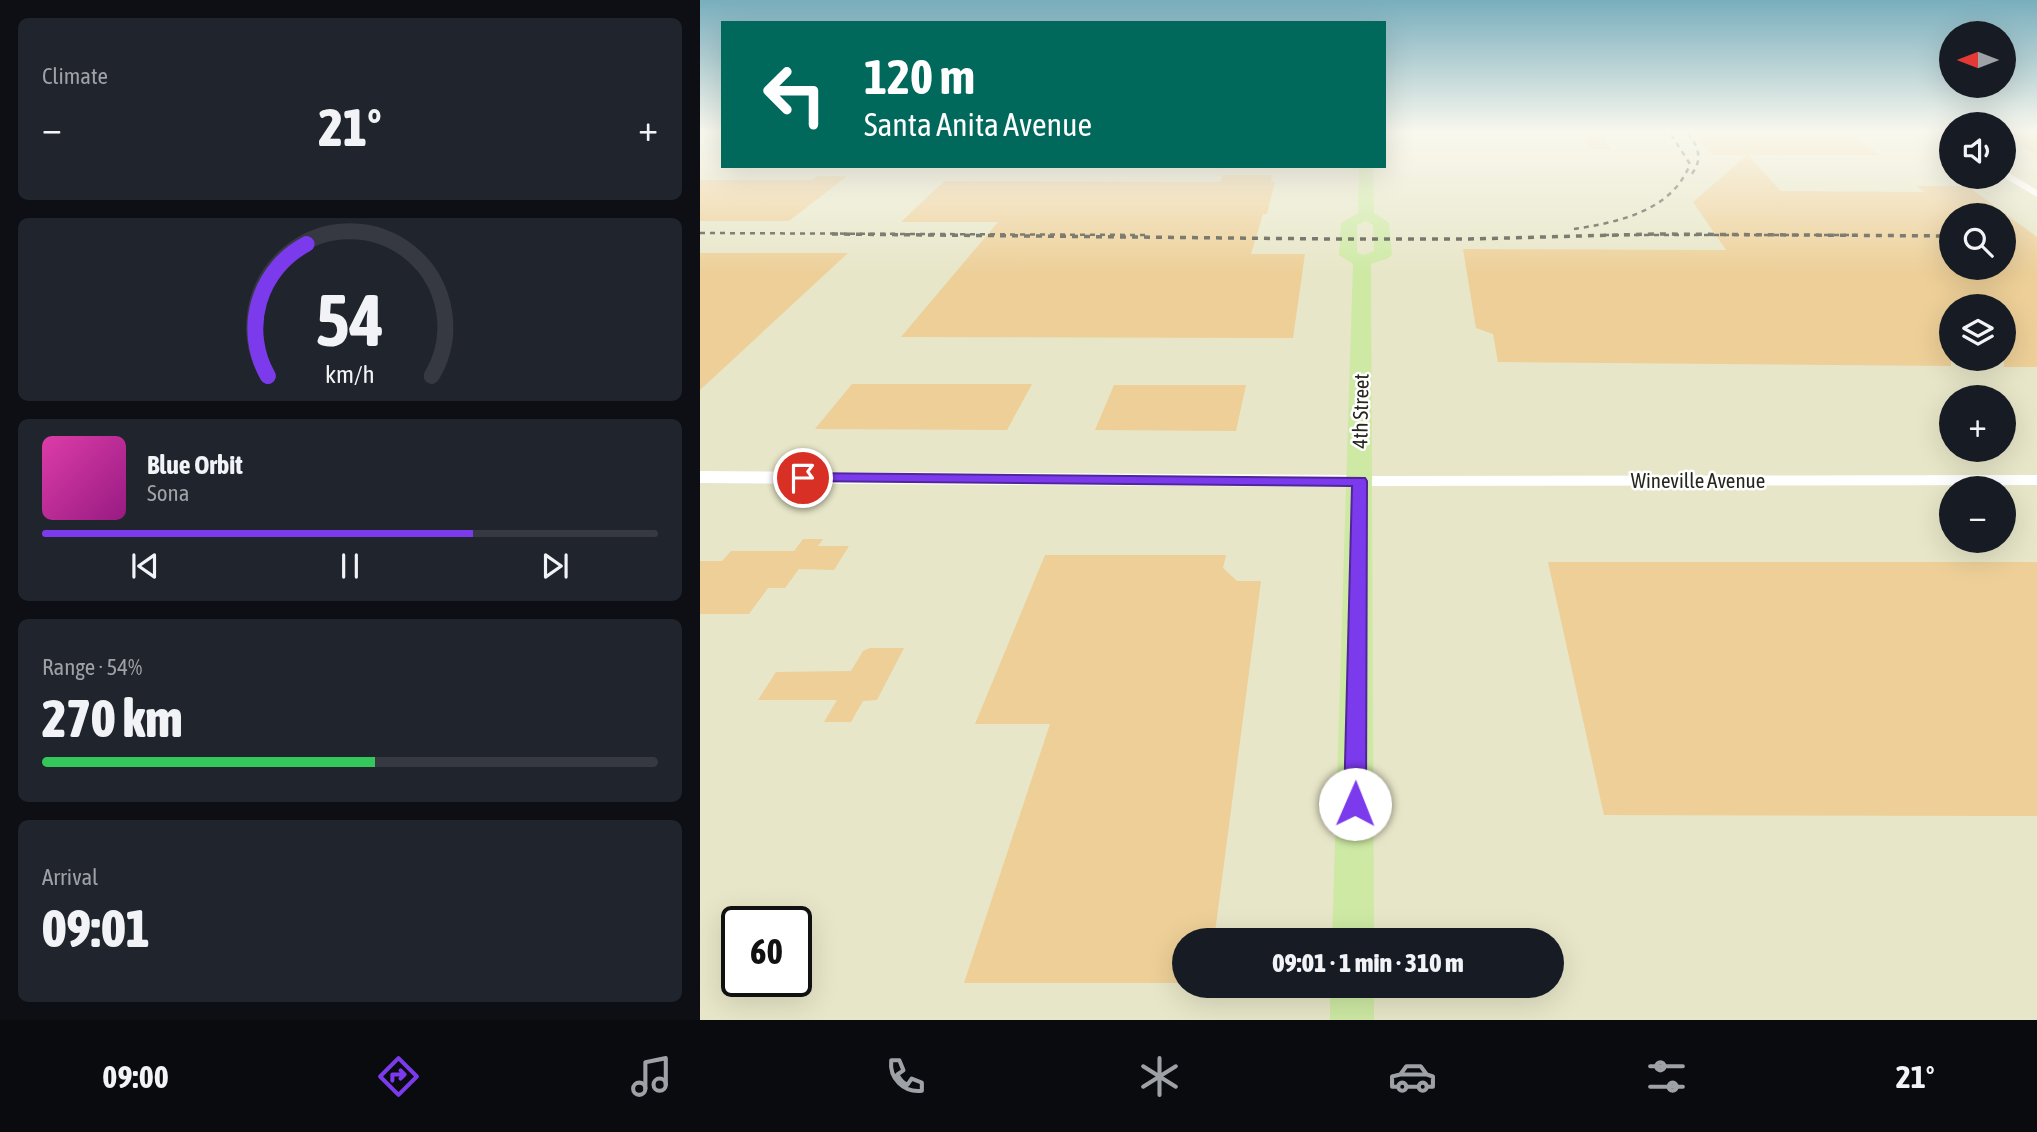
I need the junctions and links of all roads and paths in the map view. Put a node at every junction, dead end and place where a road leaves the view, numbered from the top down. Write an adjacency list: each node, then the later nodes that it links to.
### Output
1 (1366, 181): 4 (main road)
2 (2016, 181): 3 (street)
3 (2037, 194)
4 (1366, 215): 5 (main road, 4th Street); 5 (main road)
5 (1362, 261): 8 (main road, 4th Street)
6 (700, 477): 8 (street)
7 (2037, 480): 8 (street, Wineville Avenue)
8 (1359, 481): 9 (main road, 4th Street)
9 (1353, 928)
10 (1352, 998): 11 (main road)
11 (1352, 1020)

